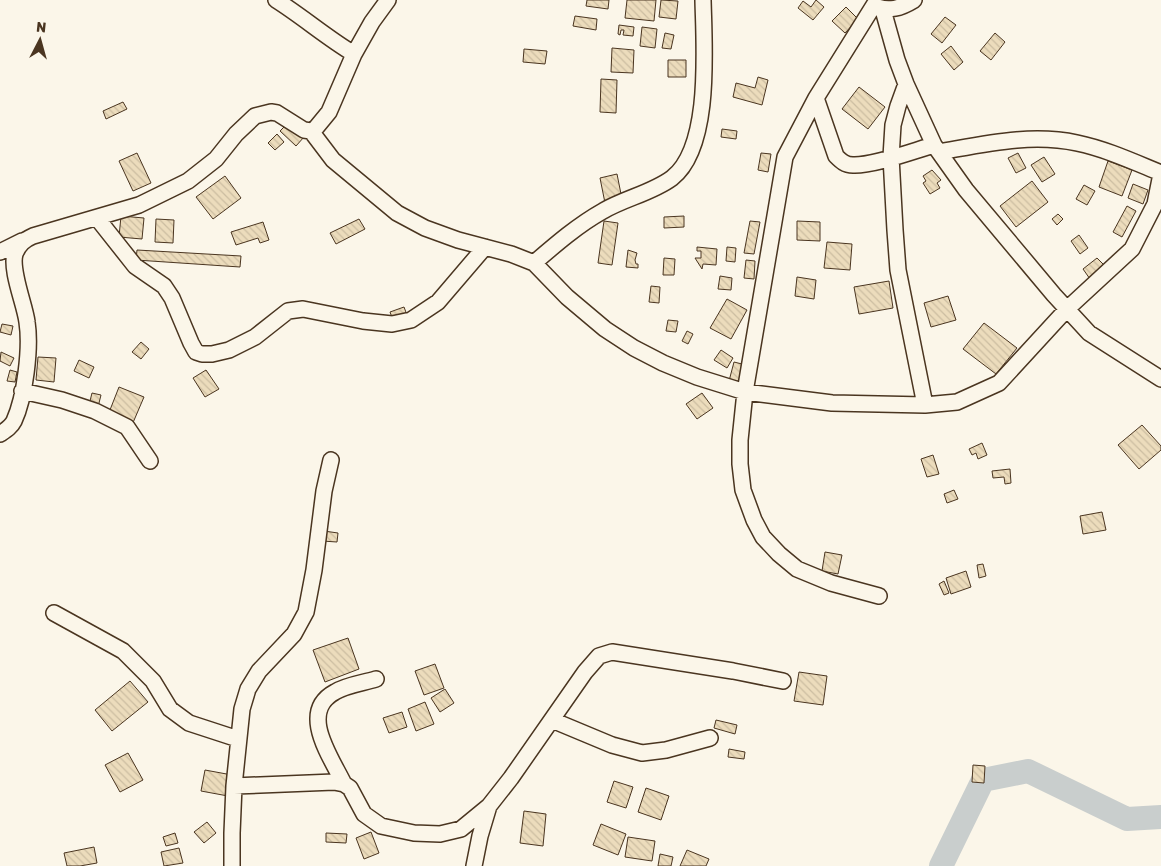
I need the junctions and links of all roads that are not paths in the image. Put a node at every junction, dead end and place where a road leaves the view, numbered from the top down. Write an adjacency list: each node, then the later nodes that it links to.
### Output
1 (276, 0): 6 (street)
2 (388, 0): 6 (street)
3 (703, 0): 17 (street)
4 (914, 0): 5 (street)
5 (875, 5): 7 (street); 8 (street)
6 (354, 54): 9 (street)
7 (906, 84): 10 (street); 11 (street)
8 (816, 98): 11 (street); 21 (street)
9 (311, 131): 13 (street); 15 (street)
10 (937, 148): 11 (street); 12 (street); 18 (street)
11 (891, 158): 22 (street)
12 (1158, 170): 18 (street)
13 (97, 218): 14 (street); 15 (street)
14 (22, 241): 16 (street); 20 (street)
15 (486, 247): 17 (street)
16 (0, 252)
17 (534, 263): 21 (street)
18 (1067, 309): 19 (street); 22 (street)
19 (1161, 379)
20 (22, 391): 23 (street); 25 (street)
21 (745, 392): 22 (street); 26 (street)
22 (925, 405)
23 (0, 434)
24 (331, 460): 32 (street)
25 (150, 461)
26 (880, 596)
27 (54, 612): 32 (street)
28 (376, 680): 33 (street)
29 (783, 681): 30 (street)
30 (552, 720): 31 (street); 35 (street)
31 (710, 738)
32 (238, 739): 34 (street)
33 (344, 784): 34 (street); 35 (street)
34 (234, 786): 36 (street)
35 (489, 806): 37 (street)
36 (232, 866)
37 (474, 866)

